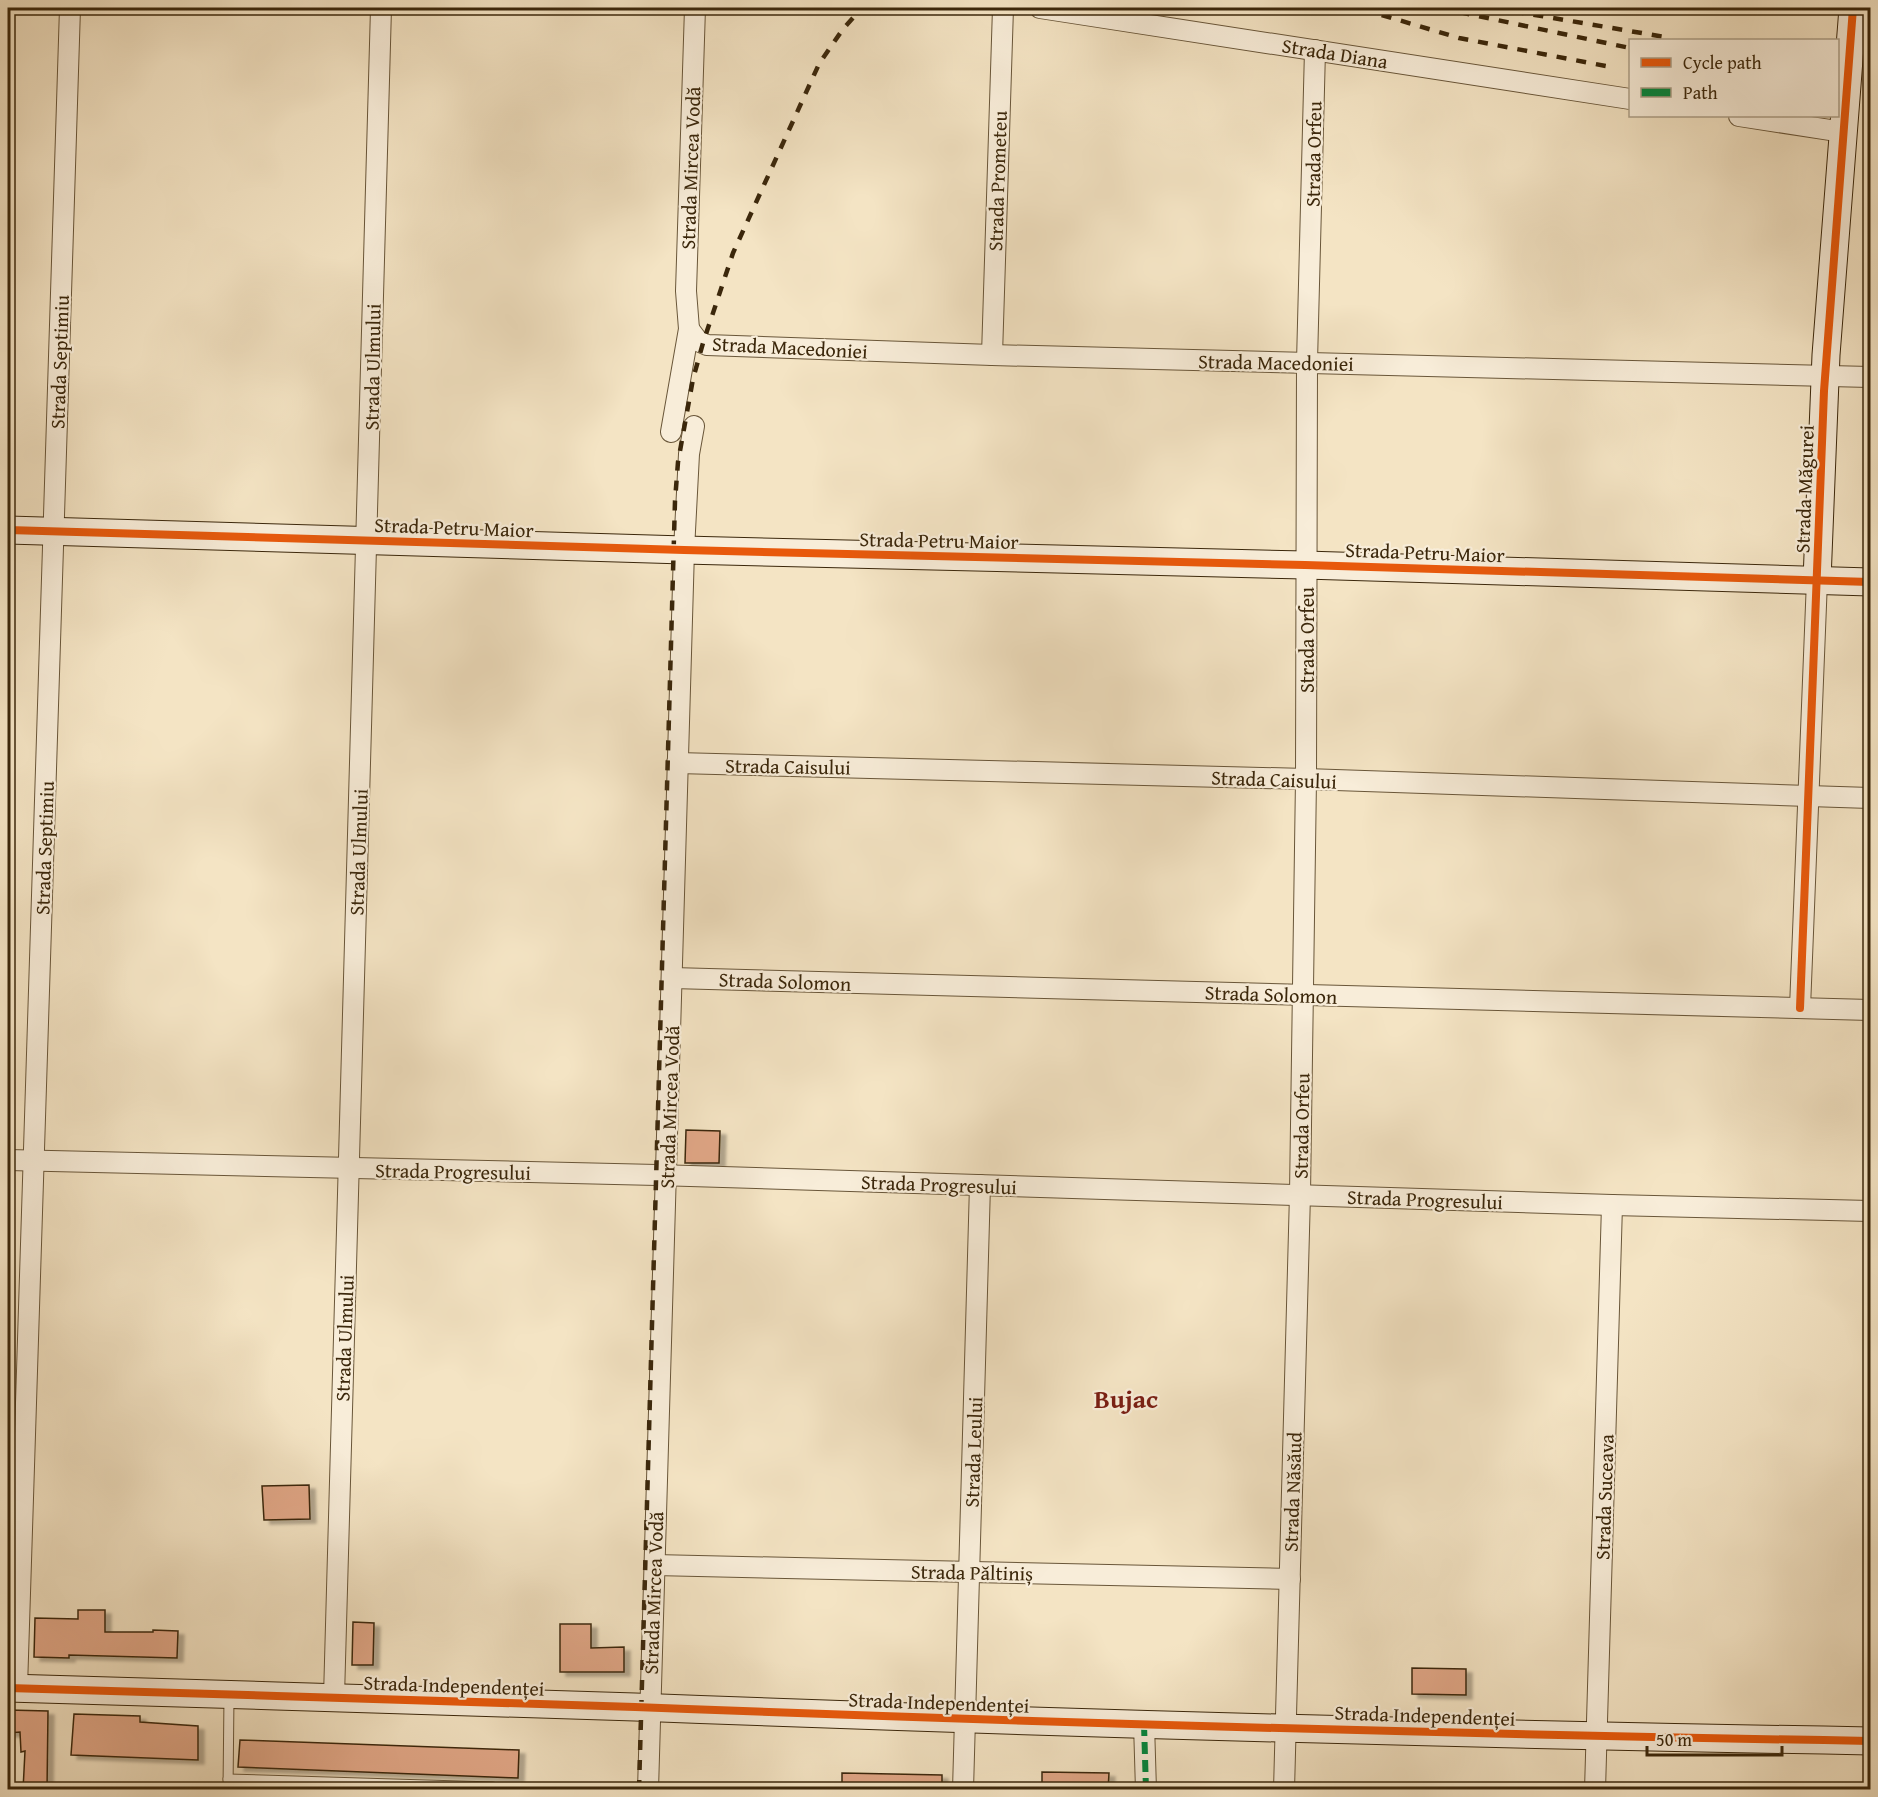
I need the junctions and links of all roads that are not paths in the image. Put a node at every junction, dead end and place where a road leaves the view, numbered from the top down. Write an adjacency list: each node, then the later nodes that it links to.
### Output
1 (70, 8): 19 (street, Strada Septimiu)
2 (381, 8): 20 (street, Strada Ulmului)
3 (695, 8): 11 (street, Strada Mircea Vodă)
4 (1003, 8): 12 (street, Strada Prometeu)
5 (1040, 8): 7 (street, Strada Diana)
6 (1859, 13): 10 (street, Strada Măgurei)
7 (1315, 50): 8 (street, Strada Diana); 13 (street, Strada Orfeu)
8 (1629, 99)
9 (1746, 117): 10 (street)
10 (1843, 132): 14 (street, Strada Măgurei)
11 (689, 329): 12 (street, Strada Macedoniei); 17 (street, Strada Mircea Vodă)
12 (992, 355): 13 (street, Strada Macedoniei)
13 (1307, 362): 14 (street, Strada Macedoniei); 22 (street, Strada Orfeu)
14 (1825, 375): 15 (street, Strada Macedoniei); 23 (street, Strada Măgurei)
15 (1870, 376)
16 (694, 426): 21 (street, Strada Mircea Vodă)
17 (670, 432)
18 (8, 530): 19 (street, Strada Petru Maior)
19 (54, 532): 20 (street, Strada Petru Maior); 34 (street, Strada Septimiu)
20 (367, 541): 21 (street, Strada Petru Maior); 35 (street, Strada Ulmului)
21 (684, 550): 22 (street, Strada Petru Maior); 25 (street, Strada Mircea Vodă)
22 (1305, 566): 23 (street, Strada Petru Maior); 26 (street, Strada Orfeu)
23 (1817, 580): 24 (street, Strada Petru Maior); 27 (street, Strada Măgurei)
24 (1870, 582)
25 (677, 763): 26 (street, Strada Caisului); 29 (street, Strada Mircea Vodă)
26 (1306, 779): 27 (street, Strada Caisului); 30 (street, Strada Orfeu)
27 (1808, 796): 28 (street, Strada Caisului); 31 (street, Strada Măgurei)
28 (1870, 798)
29 (672, 978): 30 (street, Strada Solomon); 36 (street, Strada Mircea Vodă)
30 (1303, 995): 31 (street, Strada Solomon); 38 (street, Strada Orfeu)
31 (1800, 1008): 32 (street, Strada Solomon)
32 (1870, 1010)
33 (8, 1160): 34 (street, Strada Progresului)
34 (35, 1161): 35 (street, Strada Progresului); 44 (street, Strada Septimiu)
35 (349, 1168): 36 (street, Strada Progresului); 46 (street, Strada Ulmului)
36 (667, 1175): 37 (street, Strada Progresului); 41 (street, Strada Mircea Vodă)
37 (980, 1185): 38 (street, Strada Progresului); 42 (street, Strada Leului)
38 (1300, 1194): 39 (street, Strada Progresului); 43 (street, Strada Năsăud)
39 (1612, 1205): 40 (street, Strada Progresului); 51 (street, Strada Suceava)
40 (1870, 1211)
41 (654, 1565): 42 (street, Strada Păltiniș); 47 (street, Strada Mircea Vodă)
42 (969, 1572): 43 (street, Strada Păltiniș); 48 (street, Strada Leului)
43 (1290, 1579): 50 (street, Strada Năsăud)
44 (12, 1688): 45 (street, Strada Independenței)
45 (229, 1694): 46 (street, Strada Independenței); 53 (lane)
46 (334, 1697): 47 (street, Strada Independenței)
47 (649, 1708): 48 (street, Strada Independenței); 56 (street, Strada Mircea Vodă)
48 (964, 1720): 49 (street, Strada Independenței); 57 (street, Strada Leului)
49 (1144, 1725): 50 (street, Strada Independenței); 58 (street)
50 (1286, 1728): 51 (street, Strada Independenței); 59 (street, Strada Năsăud)
51 (1597, 1737): 52 (street, Strada Independenței); 60 (street, Strada Suceava)
52 (1870, 1741)
53 (228, 1779): 54 (lane); 55 (lane)
54 (493, 1787)
55 (228, 1790)
56 (648, 1790)
57 (963, 1790)
58 (1146, 1790)
59 (1284, 1790)
60 (1595, 1790)

